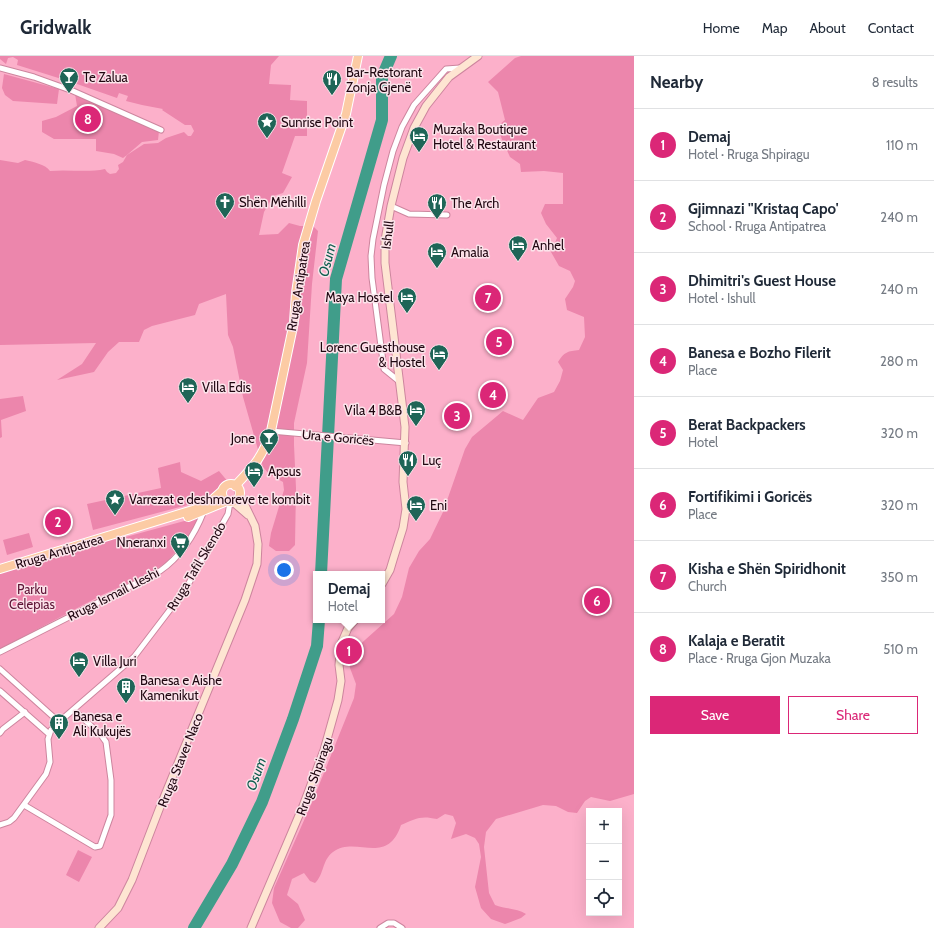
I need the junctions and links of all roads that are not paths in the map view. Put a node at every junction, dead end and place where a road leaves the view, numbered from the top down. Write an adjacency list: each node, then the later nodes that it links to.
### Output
1 (358, 56): 9 (main road, Rruga Antipatrea)
2 (478, 56): 4 (street, Ishull)
3 (0, 68): 5 (street)
4 (461, 68): 6 (street, Ishull); 8 (street)
5 (161, 130)
6 (392, 206): 7 (street); 8 (street, Ishull)
7 (447, 215)
8 (400, 382): 10 (street, Ishull)
9 (271, 431): 10 (street, Ura e Goricës); 11 (main road, Rruga Antipatrea)
10 (406, 443): 18 (street)
11 (237, 489): 12 (main road, Rruga Antipatrea); 13 (main road, Rruga Antipatrea); 15 (street, Rruga Staver Naco)
12 (222, 491): 13 (main road); 16 (main road, Rruga Antipatrea)
13 (230, 501): 14 (main road, Rruga Antipatrea); 15 (street); 23 (street, Rruga Tafil Skendo)
14 (204, 511): 16 (main road, Rruga Antipatrea); 20 (street, Rruga Ismail Lleshi)
15 (253, 518): 30 (street, Rruga Staver Naco)
16 (118, 534): 17 (main road, Rruga Antipatrea)
17 (0, 569)
18 (385, 577)
19 (352, 623): 31 (street, Rruga Shpiragu)
20 (0, 652)
21 (0, 669): 25 (street)
22 (0, 691): 24 (street)
23 (74, 710): 25 (street, Rruga Tafil Skendo); 28 (street)
24 (25, 712): 26 (street); 27 (street)
25 (59, 722): 27 (street, Rruga Tafil Skendo)
26 (0, 733)
27 (49, 734): 28 (street)
28 (24, 805): 29 (street)
29 (0, 825)
30 (99, 928)
31 (251, 928)
32 (380, 928): 33 (street)
33 (402, 928)

